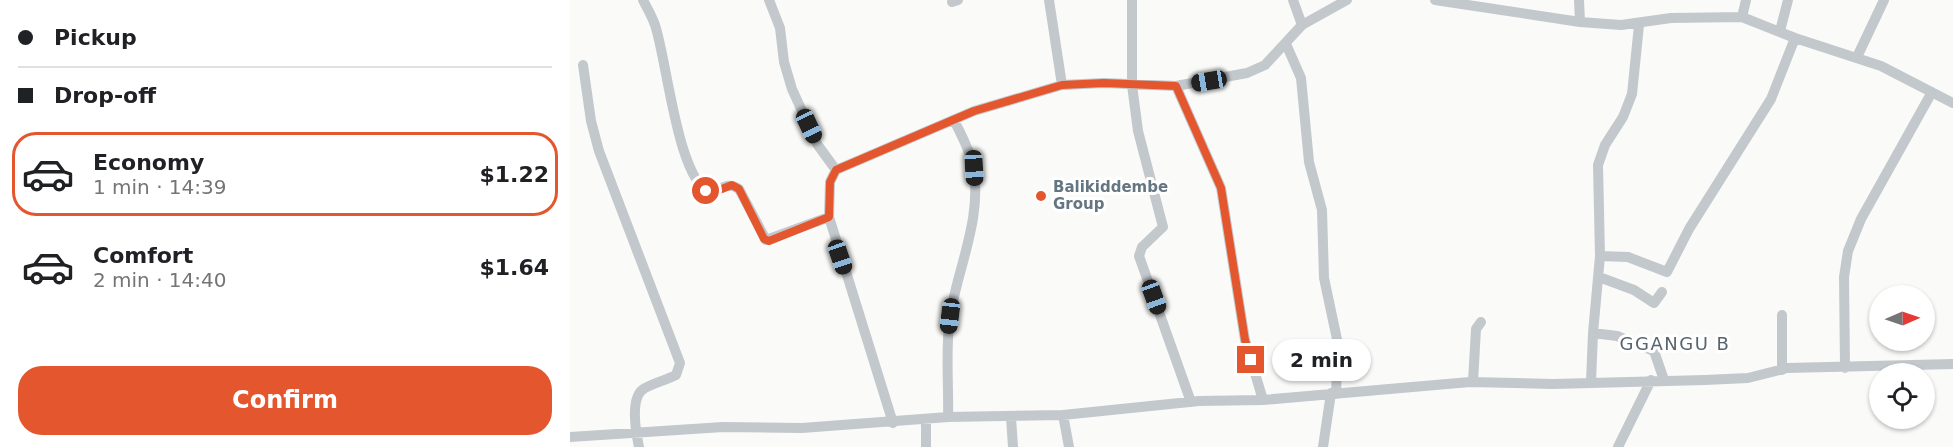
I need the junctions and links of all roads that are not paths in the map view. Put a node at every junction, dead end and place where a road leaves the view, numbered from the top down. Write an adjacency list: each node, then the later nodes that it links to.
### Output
1 (643, 0): 30 (street)
2 (769, 0): 29 (street)
3 (1049, 0): 23 (street)
4 (1132, 0): 24 (street)
5 (1293, 0): 16 (street)
6 (1347, 0): 16 (street)
7 (1435, 0): 13 (street)
8 (1517, 0): 13 (street)
9 (1579, 0): 15 (street)
10 (1746, 0): 14 (street)
11 (1788, 0): 18 (street)
12 (1884, 0): 21 (street)
13 (1518, 13): 15 (street)
14 (1742, 17): 17 (street); 18 (street)
15 (1580, 22): 17 (street)
16 (1302, 25): 20 (street)
17 (1639, 25): 31 (street)
18 (1780, 31): 19 (street)
19 (1795, 38): 21 (street); 31 (street)
20 (1286, 44): 25 (street); 44 (street)
21 (1857, 57): 26 (street)
22 (583, 65): 52 (street)
23 (1062, 85): 24 (street); 28 (street)
24 (1132, 85): 25 (street); 46 (street)
25 (1176, 86): 45 (street)
26 (1932, 92): 27 (street); 38 (street)
27 (1953, 103)
28 (954, 120): 29 (street); 48 (street)
29 (836, 170): 30 (street)
30 (829, 217): 51 (street)
31 (1600, 256): 32 (street)
32 (1599, 277): 33 (street); 36 (street)
33 (1662, 292)
34 (1782, 315): 39 (street)
35 (1481, 321): 42 (street)
36 (1593, 333): 41 (street); 43 (street)
37 (1953, 364): 38 (street)
38 (1845, 368): 39 (street)
39 (1782, 370): 41 (street)
40 (1651, 380): 41 (street); 43 (street); 59 (street)
41 (1664, 380)
42 (1473, 382): 43 (street); 44 (street)
43 (1592, 382)
44 (1334, 394): 45 (street); 58 (street)
45 (1263, 400): 46 (street)
46 (1191, 402): 47 (street)
47 (1063, 415): 49 (street); 57 (street)
48 (948, 417): 49 (street); 50 (street)
49 (1011, 417): 56 (street)
50 (926, 420): 51 (street); 55 (street)
51 (893, 423): 52 (street)
52 (636, 433): 53 (street); 54 (street)
53 (570, 437)
54 (639, 447)
55 (926, 447)
56 (1013, 447)
57 (1069, 447)
58 (1323, 447)
59 (1618, 447)

